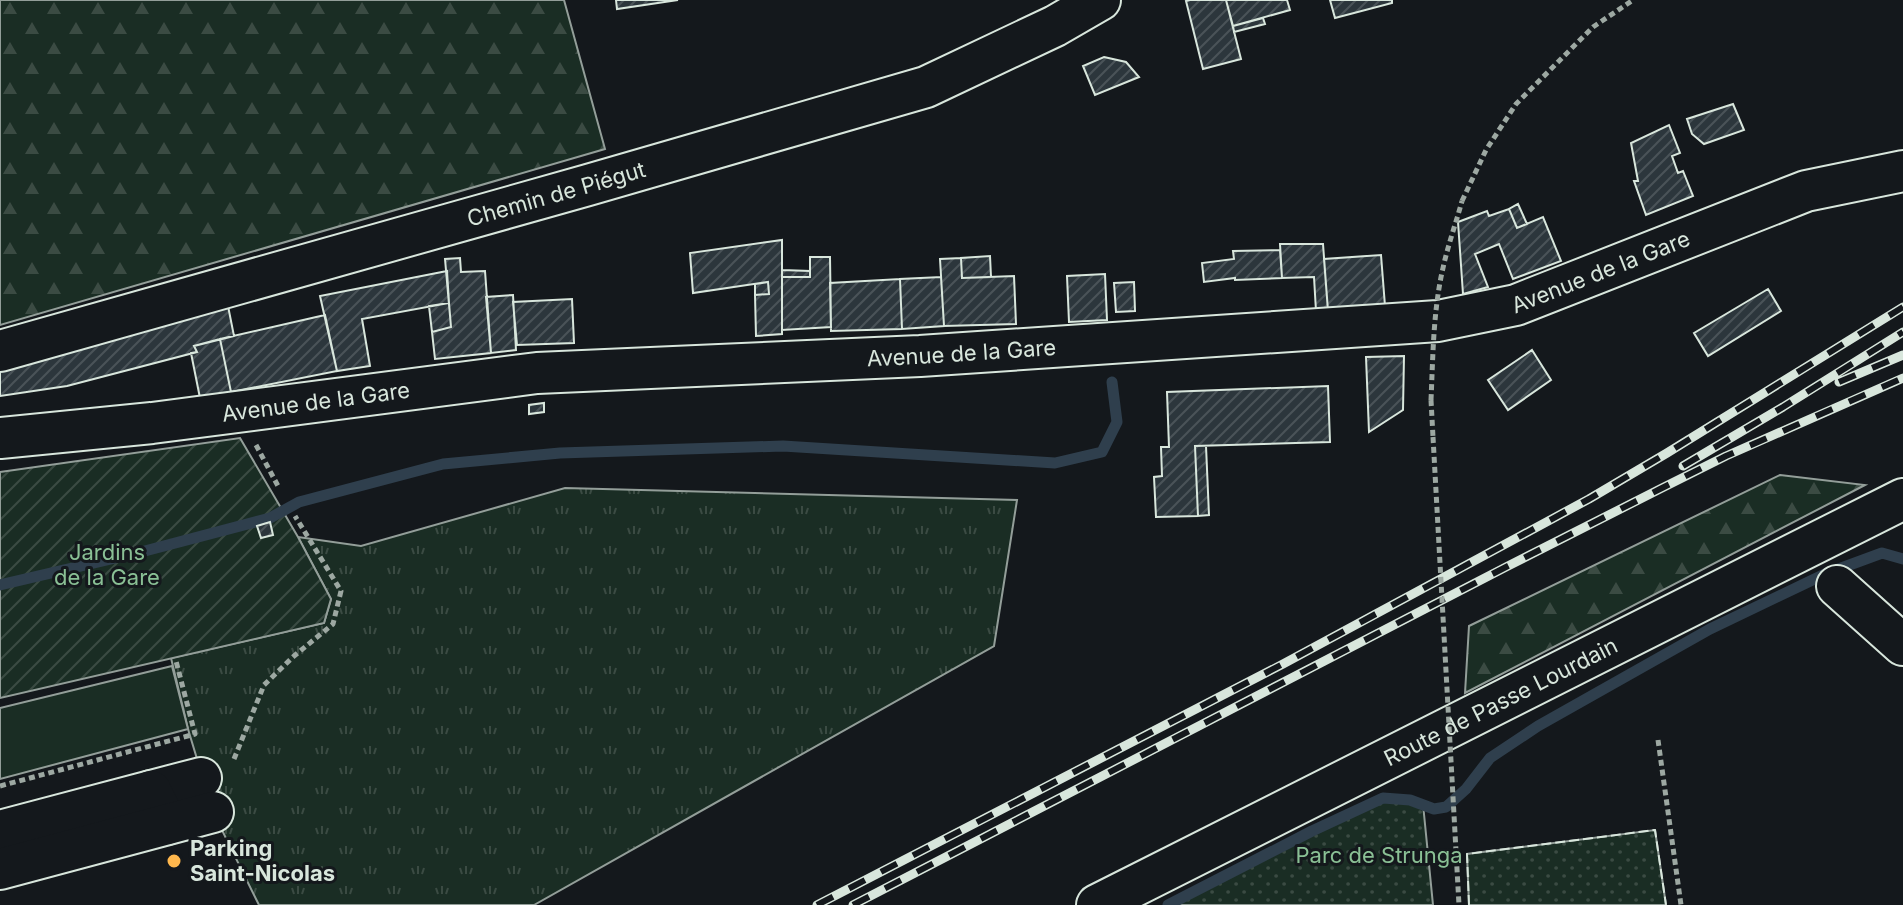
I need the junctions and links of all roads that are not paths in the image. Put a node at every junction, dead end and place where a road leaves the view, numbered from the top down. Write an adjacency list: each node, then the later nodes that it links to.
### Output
1 (1100, 0): 3 (street, Chemin de Piégut)
2 (1903, 171): 4 (street, Avenue de la Gare)
3 (0, 351)
4 (0, 438)
5 (1903, 499): 12 (street, Route de Passe Lourdain)
6 (1837, 586): 7 (street)
7 (1903, 645)
8 (207, 795): 9 (street)
9 (159, 808): 10 (street); 11 (street)
10 (0, 831)
11 (0, 869)
12 (1097, 905)

